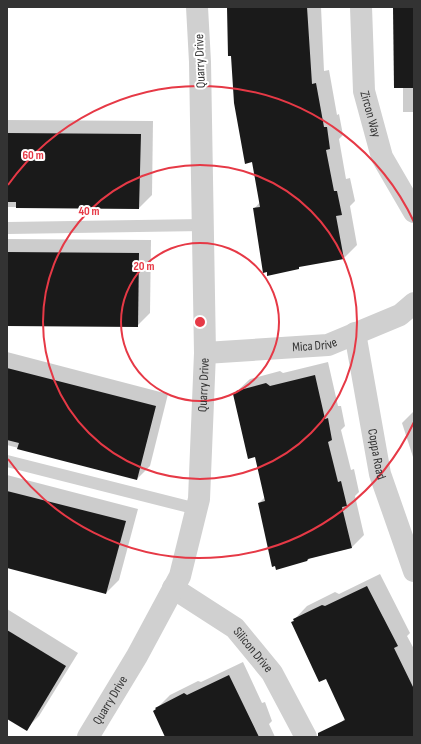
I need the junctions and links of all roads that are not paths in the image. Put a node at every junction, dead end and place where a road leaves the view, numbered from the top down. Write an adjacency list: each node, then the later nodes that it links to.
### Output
1 (197, 7): 4 (street, Quarry Drive)
2 (361, 7): 3 (street, Zircon Way)
3 (414, 212)
4 (203, 225): 5 (lane); 8 (street, Quarry Drive)
5 (8, 228)
6 (414, 303): 7 (street, Mica Drive)
7 (355, 333): 8 (street, Mica Drive); 11 (street, Coppa Road)
8 (205, 353): 10 (street, Quarry Drive)
9 (7, 461): 10 (lane)
10 (197, 509): 12 (street, Quarry Drive)
11 (414, 571)
12 (173, 588): 13 (street, Quarry Drive); 14 (street, Silicon Drive)
13 (88, 737)
14 (306, 737)

